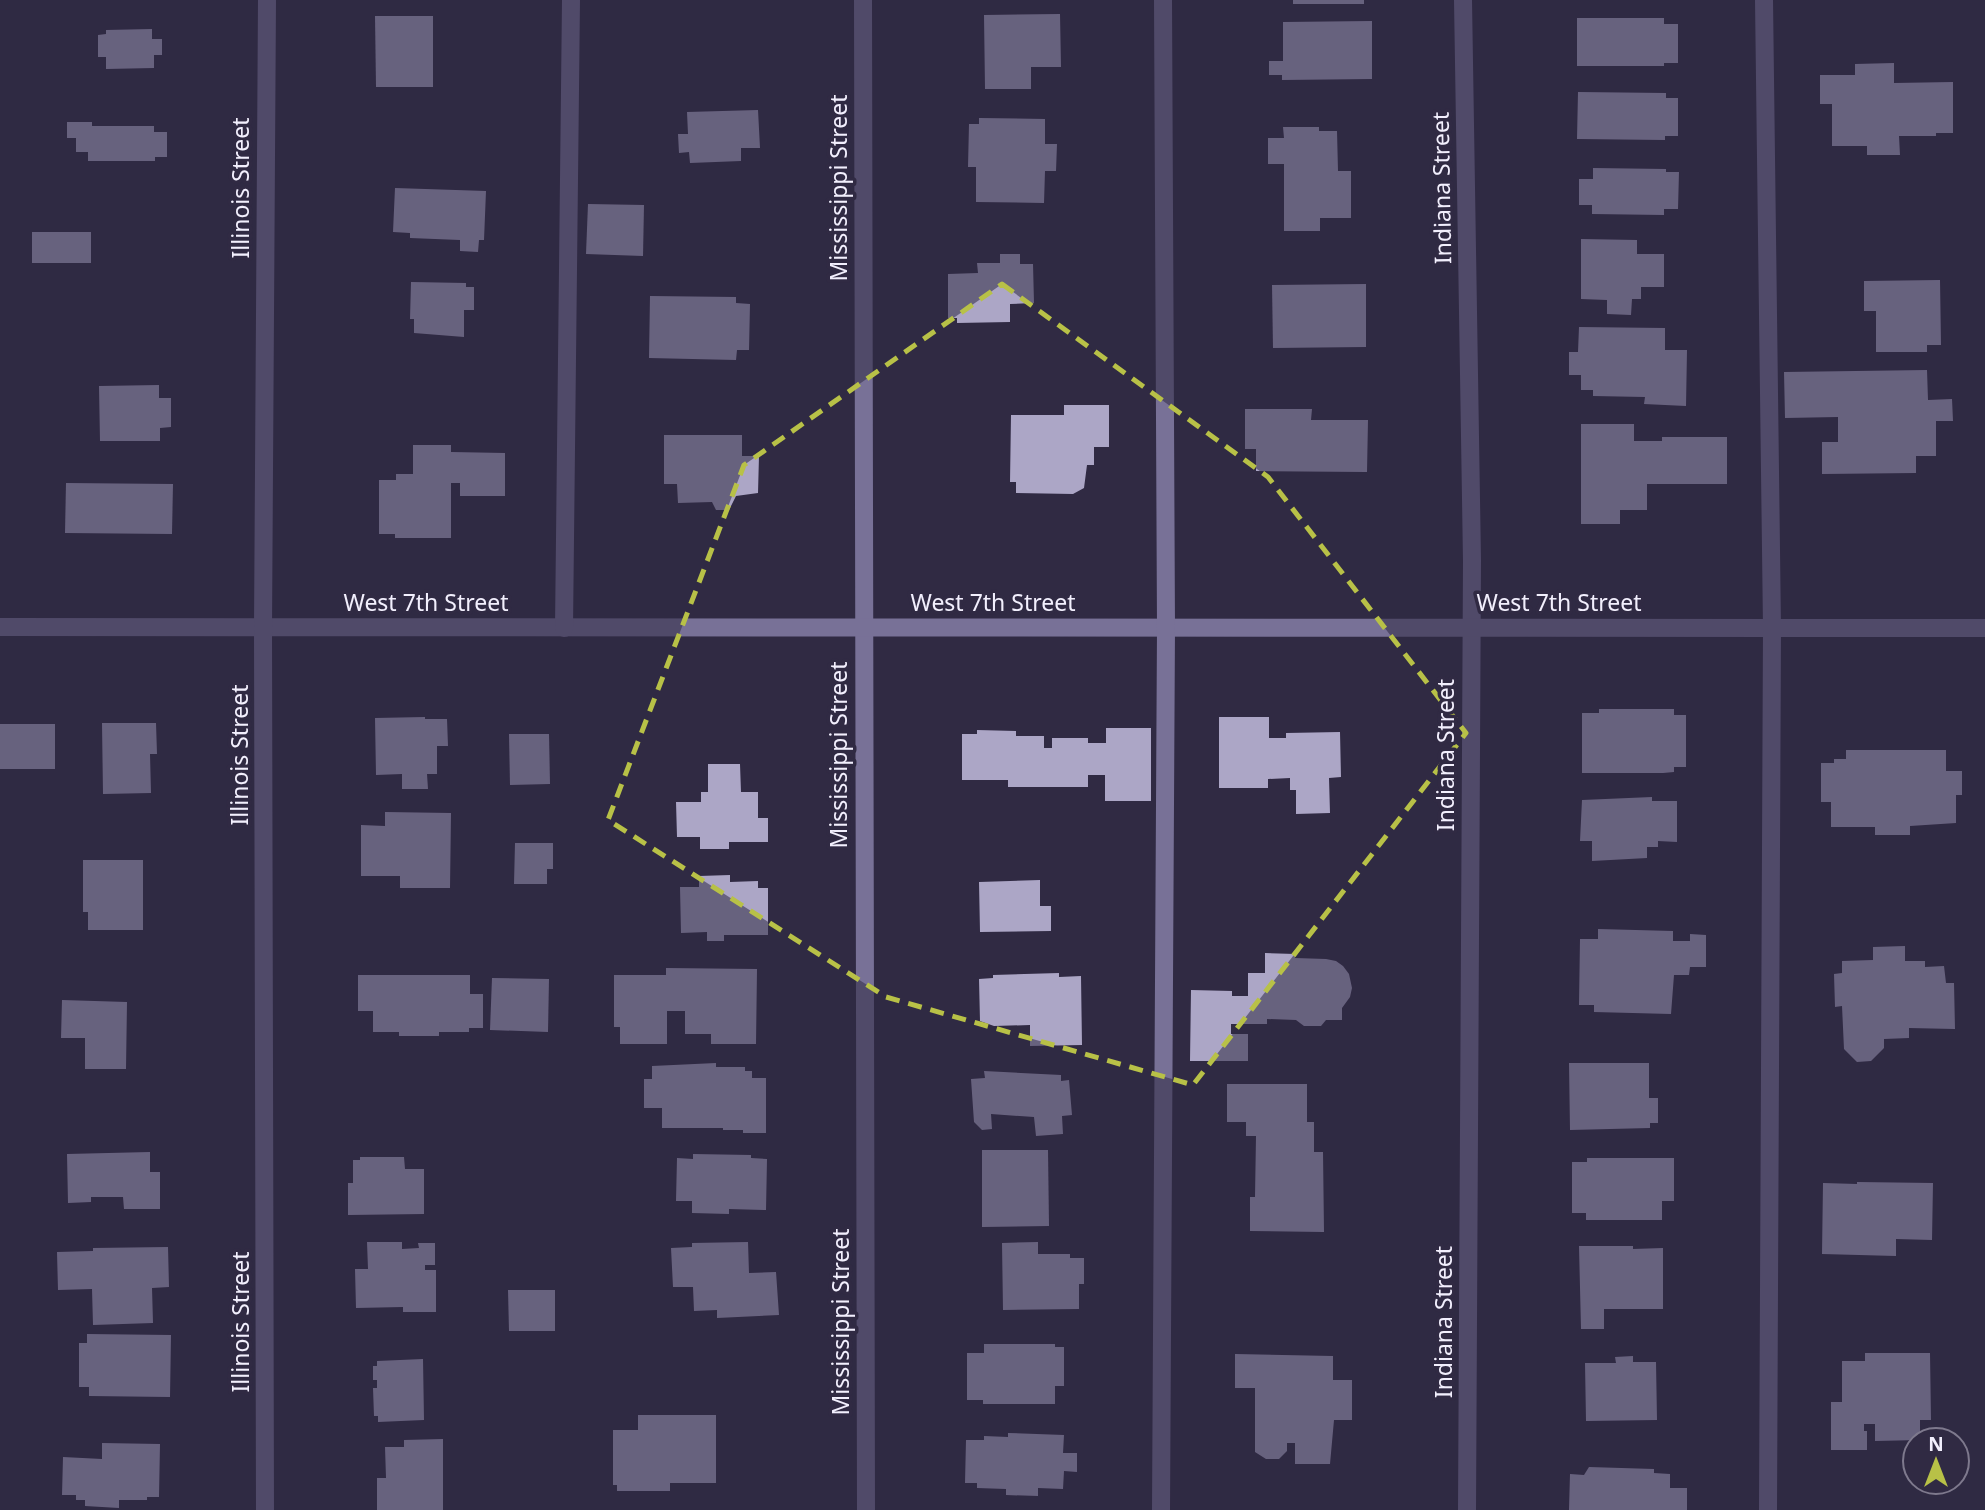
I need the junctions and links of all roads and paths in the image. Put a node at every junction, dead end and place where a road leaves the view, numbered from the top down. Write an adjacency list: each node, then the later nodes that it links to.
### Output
1 (267, 0): 9 (street, Illinois Street)
2 (571, 0): 10 (street)
3 (863, 0): 8 (street, Mississippi Street)
4 (1163, 0): 11 (street)
5 (1463, 0): 12 (street, Indiana Street)
6 (1764, 0): 13 (street)
7 (0, 626): 9 (street, West 7th Street)
8 (863, 627): 10 (street, West 7th Street); 11 (street, West 7th Street); 16 (street, Mississippi Street)
9 (263, 628): 10 (street, West 7th Street); 15 (street, Illinois Street)
10 (564, 628)
11 (1166, 628): 12 (street, West 7th Street); 17 (street)
12 (1471, 628): 13 (street, West 7th Street); 18 (street, Indiana Street)
13 (1772, 628): 14 (street, West 7th Street); 19 (street)
14 (1985, 628)
15 (265, 1510)
16 (866, 1510)
17 (1161, 1510)
18 (1467, 1510)
19 (1768, 1510)

